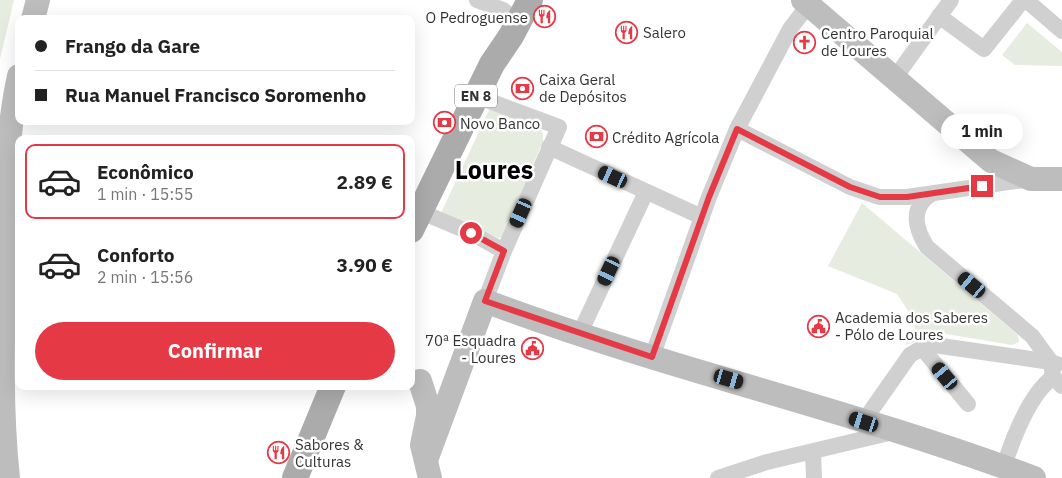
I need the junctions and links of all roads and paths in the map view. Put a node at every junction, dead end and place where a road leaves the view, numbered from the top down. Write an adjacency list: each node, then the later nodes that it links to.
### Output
1 (38, 0): 7 (street)
2 (477, 0): 6 (street)
3 (951, 0): 8 (street)
4 (1024, 0): 8 (street); 9 (street)
5 (808, 2): 10 (street); 13 (street)
6 (525, 11): 11 (main road, EN 8)
7 (34, 15)
8 (939, 16): 10 (street)
9 (1062, 31)
10 (894, 79): 15 (street)
11 (476, 96): 14 (street); 20 (main road, EN 8)
12 (15, 100): 21 (street)
13 (737, 129): 18 (street); 19 (street)
14 (549, 147): 17 (street); 22 (street)
15 (1031, 179): 16 (street); 18 (street)
16 (1062, 179)
17 (646, 192): 19 (street); 24 (street)
18 (931, 194): 28 (street)
19 (702, 217): 26 (street)
20 (415, 220): 22 (street)
21 (12, 227): 38 (street)
22 (504, 251): 23 (street)
23 (485, 301): 24 (street); 27 (street)
24 (580, 333): 26 (street)
25 (922, 348): 28 (street); 31 (street); 32 (street)
26 (652, 357): 32 (street)
27 (457, 372): 29 (street); 36 (street)
28 (1057, 372): 35 (street)
29 (415, 380): 36 (street)
30 (328, 390): 39 (main road)
31 (968, 404)
32 (864, 422): 33 (street)
33 (893, 432): 34 (street); 35 (street)
34 (813, 452): 37 (street); 41 (street)
35 (1004, 466): 42 (street)
36 (428, 469)
37 (742, 475): 40 (street)
38 (8, 478)
39 (295, 478)
40 (718, 478)
41 (814, 478)
42 (1034, 478)

